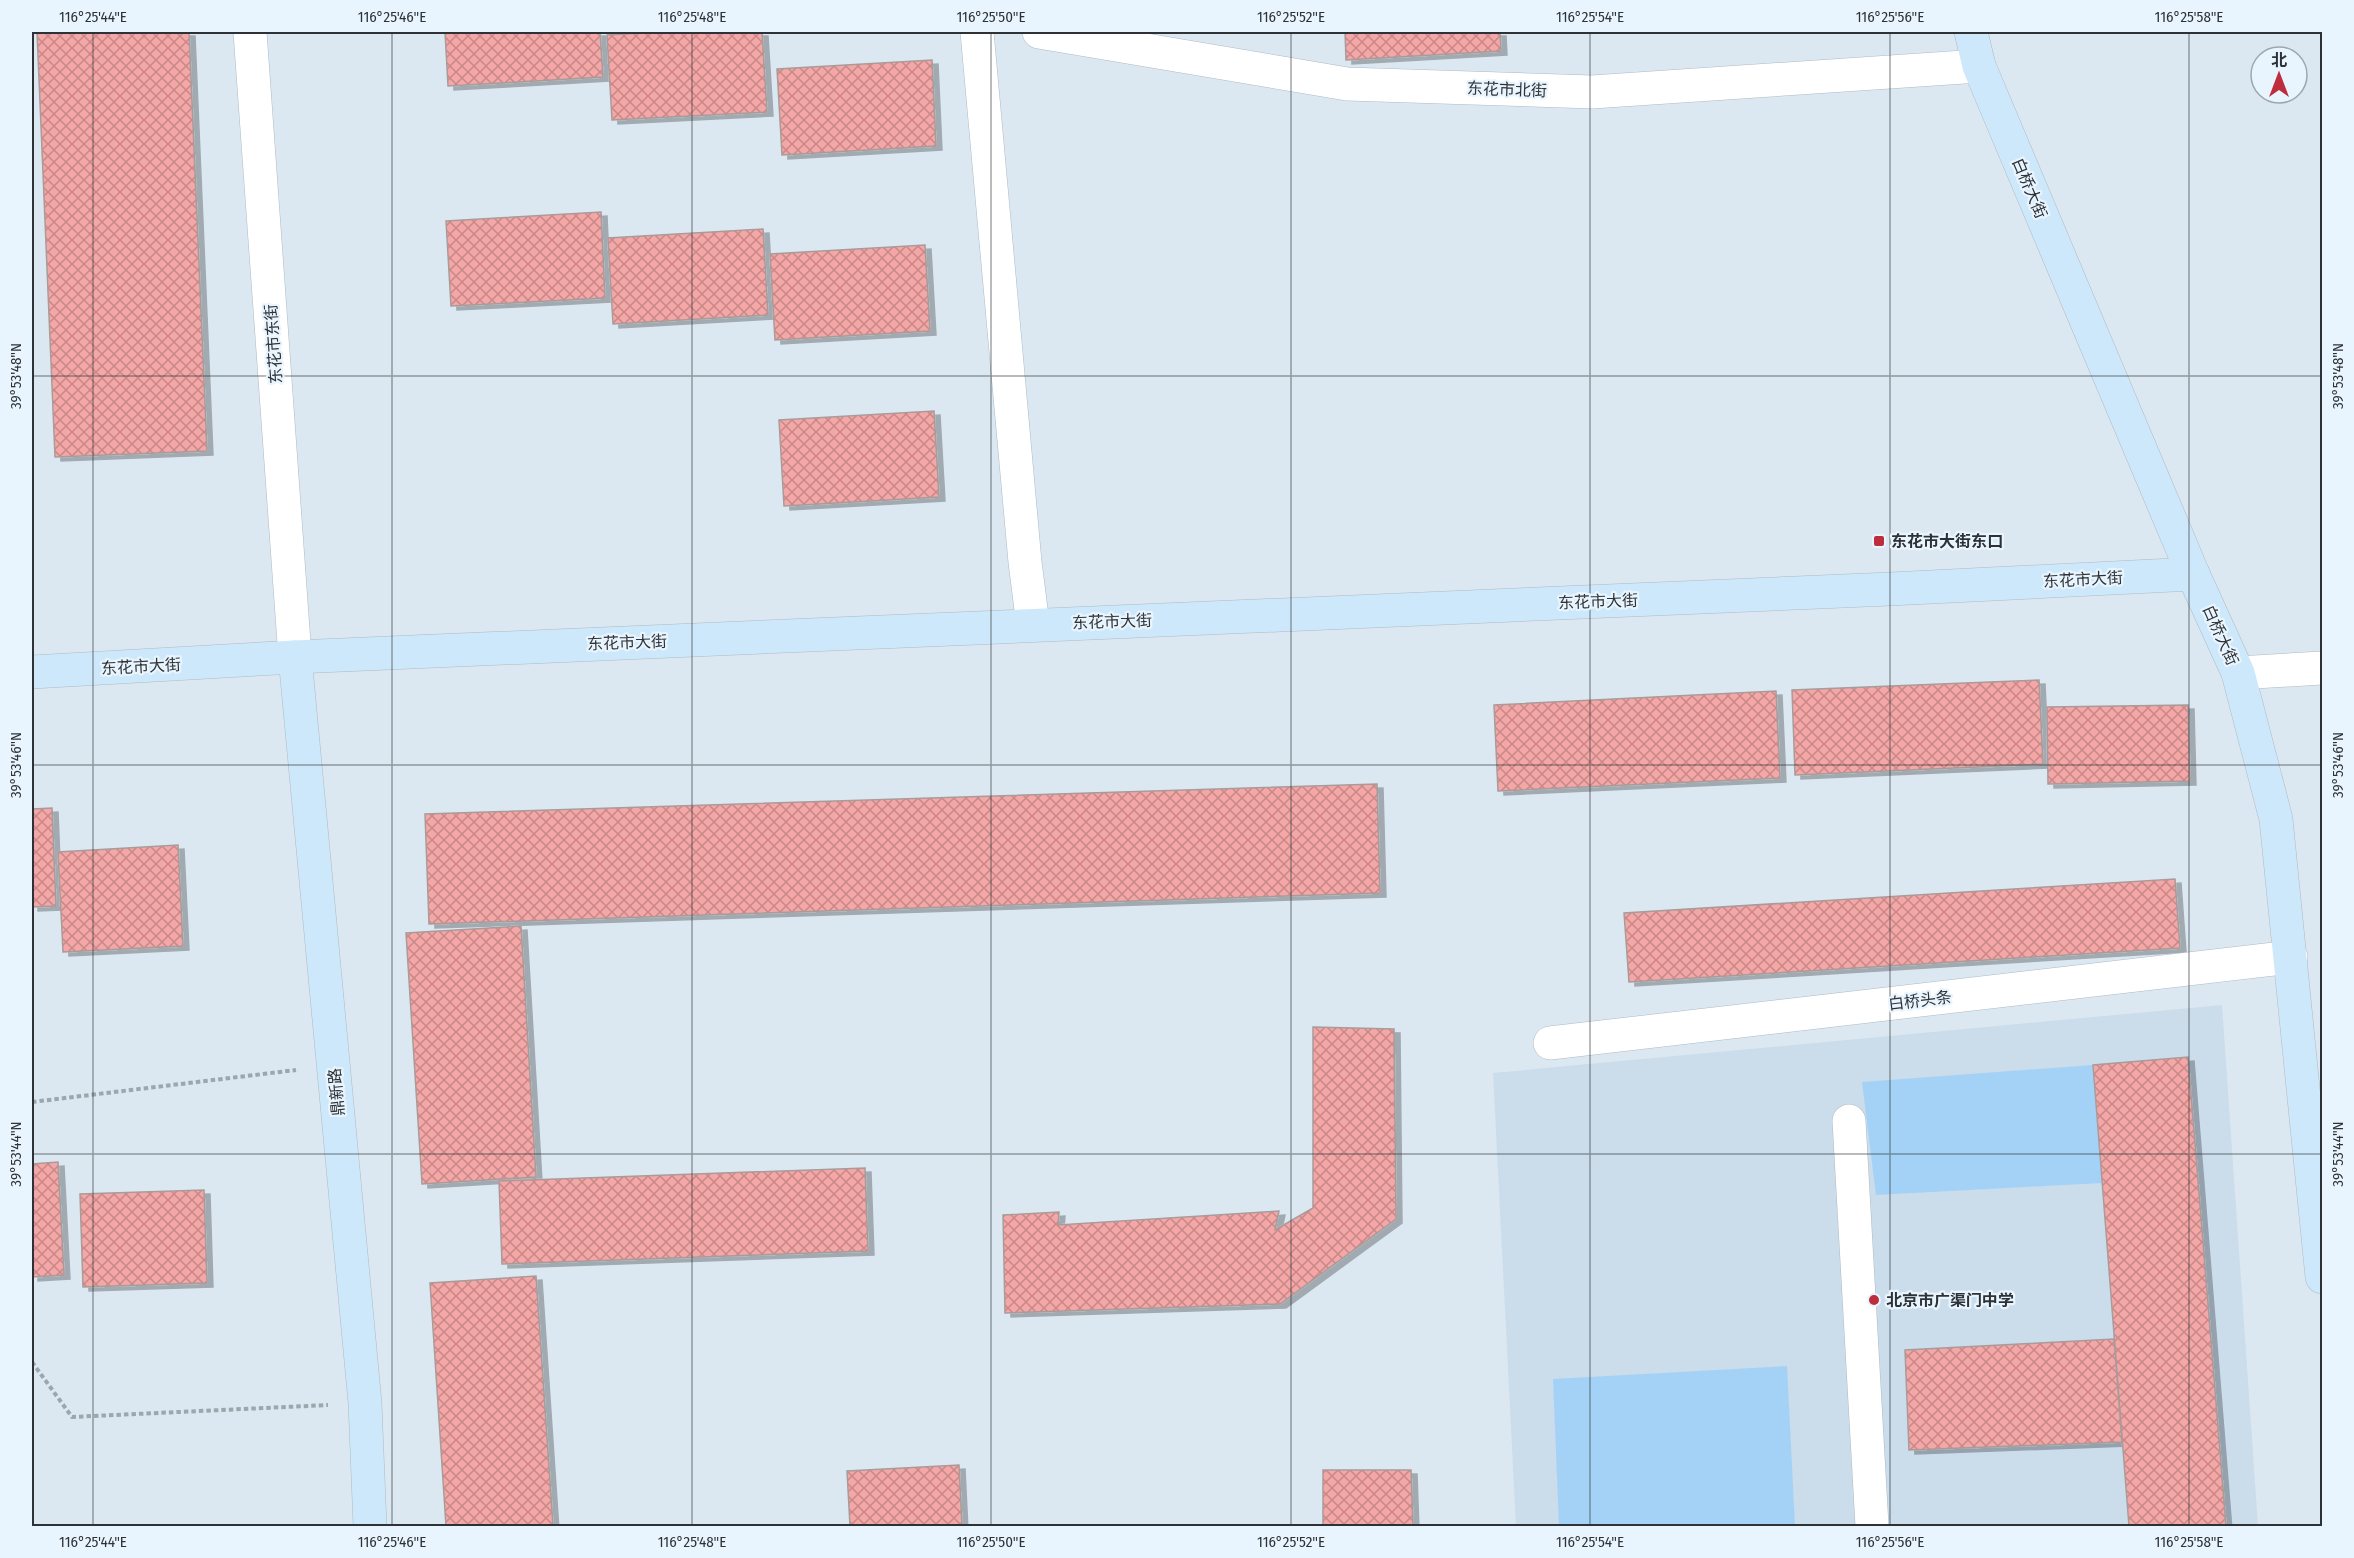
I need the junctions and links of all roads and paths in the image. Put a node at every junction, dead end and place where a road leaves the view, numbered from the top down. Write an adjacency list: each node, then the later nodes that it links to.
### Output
1 (250, 32): 8 (street, 东花市东街)
2 (977, 32): 7 (street)
3 (1039, 32): 5 (street, 东花市北街)
4 (1971, 32): 5 (street, 白桥大街)
5 (1979, 66): 6 (street, 白桥大街)
6 (2193, 574): 7 (street, 东花市大街); 11 (street, 白桥大街)
7 (1033, 625): 8 (street, 东花市大街)
8 (295, 657): 10 (street, 东花市大街); 14 (street, 鼎新路)
9 (2322, 668): 11 (street)
10 (32, 672)
11 (2238, 673): 12 (street, 白桥大街)
12 (2291, 957): 13 (street, 白桥头条); 17 (street, 白桥大街)
13 (1550, 1043)
14 (334, 1066): 15 (path); 19 (street, 鼎新路)
15 (32, 1102)
16 (1849, 1121): 21 (street)
17 (2322, 1277)
18 (32, 1362): 19 (path)
19 (365, 1403): 20 (street, 鼎新路)
20 (370, 1527)
21 (1872, 1527)

